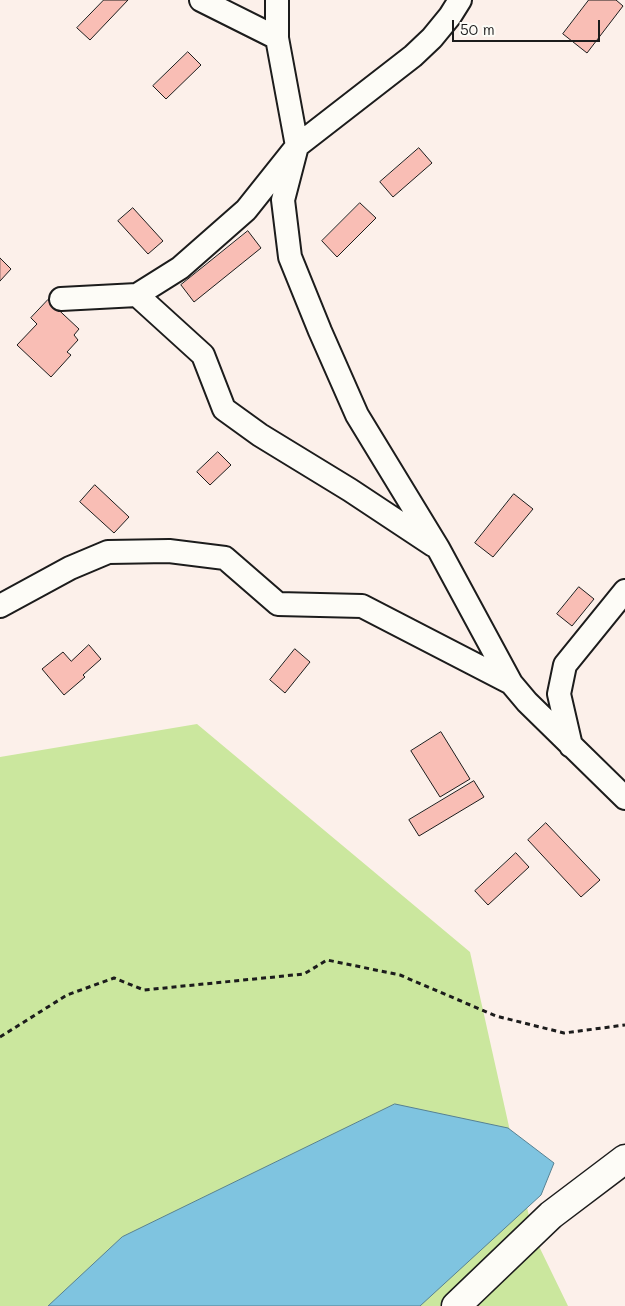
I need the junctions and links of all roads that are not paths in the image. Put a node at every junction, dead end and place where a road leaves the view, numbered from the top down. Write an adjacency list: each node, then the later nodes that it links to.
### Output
1 (201, 0): 4 (street)
2 (276, 0): 4 (street)
3 (460, 0): 5 (street)
4 (277, 38): 5 (street)
5 (297, 146): 6 (street); 8 (street)
6 (137, 295): 7 (street); 8 (street)
7 (61, 299)
8 (438, 548): 11 (street)
9 (625, 591): 12 (street)
10 (0, 606): 11 (street)
11 (511, 683): 12 (street)
12 (571, 746): 13 (street)
13 (625, 798)
14 (625, 1159): 15 (street)
15 (456, 1306)

